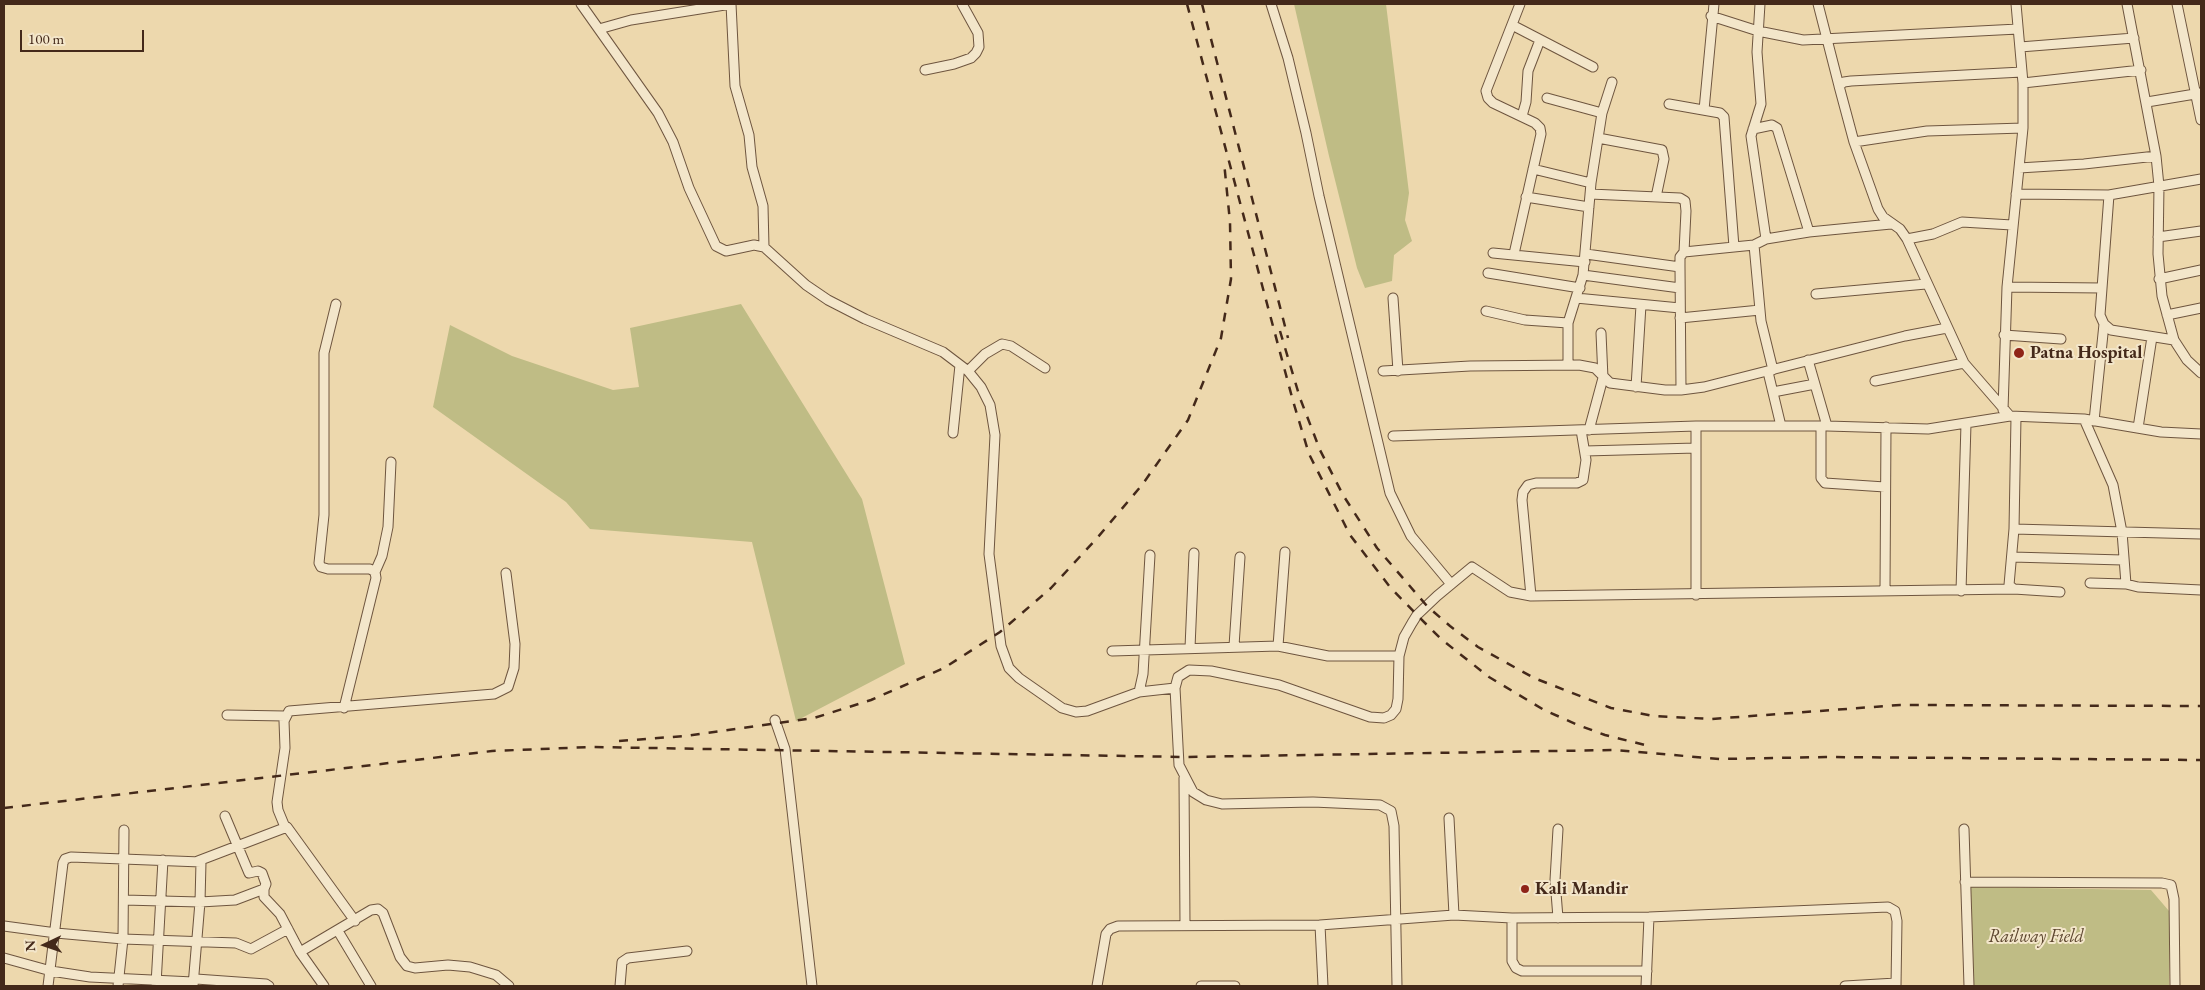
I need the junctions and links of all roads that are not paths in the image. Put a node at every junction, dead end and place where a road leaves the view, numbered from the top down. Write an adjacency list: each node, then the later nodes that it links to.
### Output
1 (581, 4): 14 (street)
2 (731, 4): 14 (street); 60 (street)
3 (962, 4): 22 (street)
4 (1271, 4): 140 (street)
5 (1520, 4): 13 (street)
6 (1714, 4): 12 (street)
7 (1760, 4): 16 (street)
8 (1818, 4): 18 (street)
9 (2016, 4): 15 (street)
10 (2126, 4): 17 (street)
11 (2177, 4): 28 (street)
12 (1711, 16): 16 (street); 32 (street)
13 (1512, 24): 19 (street); 34 (street)
14 (599, 29): 60 (street)
15 (2018, 29): 18 (street); 20 (street)
16 (1758, 31): 18 (street); 37 (street)
17 (2134, 38): 20 (street); 23 (street)
18 (1827, 39): 27 (street)
19 (1540, 40): 21 (street); 34 (street)
20 (2020, 47): 24 (street)
21 (1593, 67)
22 (924, 70)
23 (2141, 70): 26 (street); 30 (street)
24 (2022, 72): 26 (street); 27 (street)
25 (1612, 82): 33 (street)
26 (2023, 83): 36 (street)
27 (1839, 86): 39 (street)
28 (2199, 94): 30 (street); 35 (street)
29 (1547, 98): 33 (street)
30 (2147, 102): 40 (street)
31 (1669, 104): 32 (street)
32 (1704, 110): 61 (street)
33 (1602, 113): 38 (street)
34 (1522, 116): 42 (street)
35 (2201, 120)
36 (2023, 128): 39 (street); 41 (street)
37 (1753, 129): 55 (street); 57 (street)
38 (1598, 138): 44 (street); 49 (street)
39 (1854, 142): 52 (street)
40 (2156, 156): 41 (street); 45 (street)
41 (2019, 168): 47 (street)
42 (1533, 169): 44 (street); 50 (street)
43 (2200, 182): 45 (street)
44 (1591, 183): 46 (street)
45 (2159, 186): 48 (street); 56 (street)
46 (1590, 194): 49 (street); 51 (street)
47 (2016, 194): 48 (street); 53 (street)
48 (2109, 195): 75 (street)
49 (1656, 196): 62 (street)
50 (1526, 197): 51 (street); 64 (street)
51 (1589, 207): 65 (street)
52 (1891, 224): 55 (street); 58 (street)
53 (2012, 225): 58 (street); 72 (street)
54 (2201, 231): 56 (street)
55 (1809, 232): 57 (street)
56 (2158, 237): 70 (street)
57 (1766, 239): 59 (street)
58 (1907, 239): 71 (street)
59 (1754, 245): 61 (street); 82 (street)
60 (764, 247): 96 (street)
61 (1734, 247): 62 (street)
62 (1684, 252): 66 (street)
63 (1493, 253): 64 (street)
64 (1514, 254): 65 (street)
65 (1585, 258): 66 (street); 69 (street)
66 (1680, 266): 74 (street)
67 (2201, 270): 70 (street)
68 (1488, 273): 73 (street)
69 (1583, 275): 73 (street); 74 (street)
70 (2159, 279): 85 (street)
71 (1926, 284): 76 (street); 88 (street)
72 (2007, 287): 75 (street); 90 (street)
73 (1580, 288): 78 (street)
74 (1680, 288): 84 (street)
75 (2102, 288): 87 (street)
76 (1816, 294)
77 (1393, 298): 99 (street)
78 (1576, 298): 80 (street); 86 (street)
79 (336, 304): 137 (street)
80 (1641, 305): 84 (street); 107 (street)
81 (2201, 308): 85 (street)
82 (1760, 310): 84 (street); 101 (street)
83 (1486, 311): 86 (street)
84 (1680, 313): 108 (street)
85 (2166, 315): 93 (street)
86 (1568, 323): 97 (street)
87 (2104, 324): 91 (street); 113 (street)
88 (1947, 328): 94 (street); 95 (street)
89 (1601, 333): 104 (street)
90 (2004, 334): 92 (street); 110 (street)
91 (2152, 337): 93 (street); 119 (street)
92 (2061, 338)
93 (2174, 340): 103 (street)
94 (1808, 360): 101 (street); 106 (street)
95 (1964, 363): 105 (street); 110 (street)
96 (960, 365): 100 (street); 121 (street)
97 (1568, 365): 99 (street); 104 (street)
98 (1045, 368): 100 (street)
99 (1398, 370): 102 (street)
100 (968, 371): 156 (street)
101 (1771, 371): 108 (street); 109 (street)
102 (1383, 372)
103 (2201, 374)
104 (1603, 378): 107 (street); 120 (street)
105 (1875, 381)
106 (1815, 384): 109 (street); 117 (street)
107 (1636, 387): 108 (street)
108 (1681, 390)
109 (1773, 392): 116 (street)
110 (2003, 410): 111 (street)
111 (2013, 417): 112 (street); 114 (street); 128 (street)
112 (2084, 419): 113 (street); 129 (street)
113 (2094, 421): 119 (street)
114 (1966, 424): 118 (street); 145 (street)
115 (1696, 426): 116 (street); 120 (street); 124 (street)
116 (1781, 426): 117 (street)
117 (1824, 426): 118 (street); 127 (street)
118 (1886, 427): 127 (street)
119 (2138, 428): 122 (street)
120 (1585, 430): 123 (street); 125 (street)
121 (953, 433)
122 (2201, 434)
123 (1393, 436)
124 (1696, 448): 125 (street); 147 (street)
125 (1585, 451): 148 (street)
126 (391, 462): 137 (street)
127 (1885, 487): 143 (street)
128 (2014, 529): 129 (street); 135 (street)
129 (2122, 532): 130 (street); 136 (street)
130 (2201, 534)
131 (1285, 552): 150 (street)
132 (1194, 553): 151 (street)
133 (1150, 555): 152 (street)
134 (1240, 557): 149 (street)
135 (2012, 558): 136 (street); 142 (street)
136 (2123, 560): 141 (street)
137 (375, 572): 157 (street)
138 (506, 573): 157 (street)
139 (2090, 583): 141 (street)
140 (1451, 584): 148 (street); 154 (street)
141 (2126, 584): 144 (street)
142 (2014, 589): 145 (street); 146 (street)
143 (1885, 590): 145 (street); 147 (street)
144 (2201, 590)
145 (1960, 591)
146 (2060, 592)
147 (1696, 595): 148 (street)
148 (1531, 596)
149 (1234, 646): 150 (street); 151 (street)
150 (1278, 646): 154 (street)
151 (1190, 648): 152 (street)
152 (1143, 650): 153 (street); 156 (street)
153 (1112, 652)
154 (1399, 656): 155 (street)
155 (1176, 688): 156 (street); 161 (street)
156 (1139, 692)
157 (344, 708): 159 (street)
158 (227, 715): 159 (street)
159 (285, 716): 164 (street)
160 (774, 720): 207 (street)
161 (1184, 777): 179 (street); 183 (street)
162 (224, 816): 168 (street)
163 (1449, 818): 177 (street)
164 (285, 827): 168 (street); 182 (street)
165 (1558, 829): 181 (street)
166 (1964, 829): 172 (street)
167 (124, 830): 169 (street)
168 (236, 847): 171 (street); 173 (street)
169 (124, 859): 170 (street); 174 (street); 188 (street)
170 (163, 860): 171 (street); 175 (street)
171 (198, 861): 176 (street)
172 (1965, 882): 215 (street); 216 (street)
173 (264, 889): 176 (street); 186 (street)
174 (124, 900): 175 (street); 189 (street)
175 (162, 901): 176 (street); 190 (street)
176 (200, 902): 191 (street)
177 (1454, 915): 179 (street); 180 (street)
178 (1648, 917): 181 (street); 196 (street); 200 (street)
179 (1396, 918): 184 (street); 212 (street)
180 (1512, 918): 181 (street); 196 (street)
181 (1558, 918)
182 (354, 921): 187 (street); 205 (street)
183 (1185, 925): 184 (street); 208 (street)
184 (1320, 925): 211 (street)
185 (4, 926): 188 (street)
186 (288, 929): 191 (street); 193 (street)
187 (338, 931): 193 (street); 204 (street)
188 (56, 933): 189 (street); 195 (street)
189 (123, 938): 190 (street); 197 (street)
190 (160, 940): 191 (street); 198 (street)
191 (197, 942): 199 (street)
192 (687, 951): 206 (street)
193 (300, 952): 203 (street)
194 (4, 958): 195 (street)
195 (51, 971): 197 (street); 201 (street)
196 (1646, 971): 213 (street)
197 (119, 983): 198 (street)
198 (156, 983): 199 (street)
199 (193, 984): 202 (street)
200 (1896, 985): 214 (street)
201 (48, 986)
202 (269, 986)
203 (324, 986)
204 (371, 986)
205 (509, 986)
206 (620, 986)
207 (812, 986)
208 (1097, 986)
209 (1201, 986): 210 (street)
210 (1235, 986)
211 (1323, 986)
212 (1397, 986)
213 (1646, 986)
214 (1845, 986)
215 (1969, 986)
216 (2175, 986)

